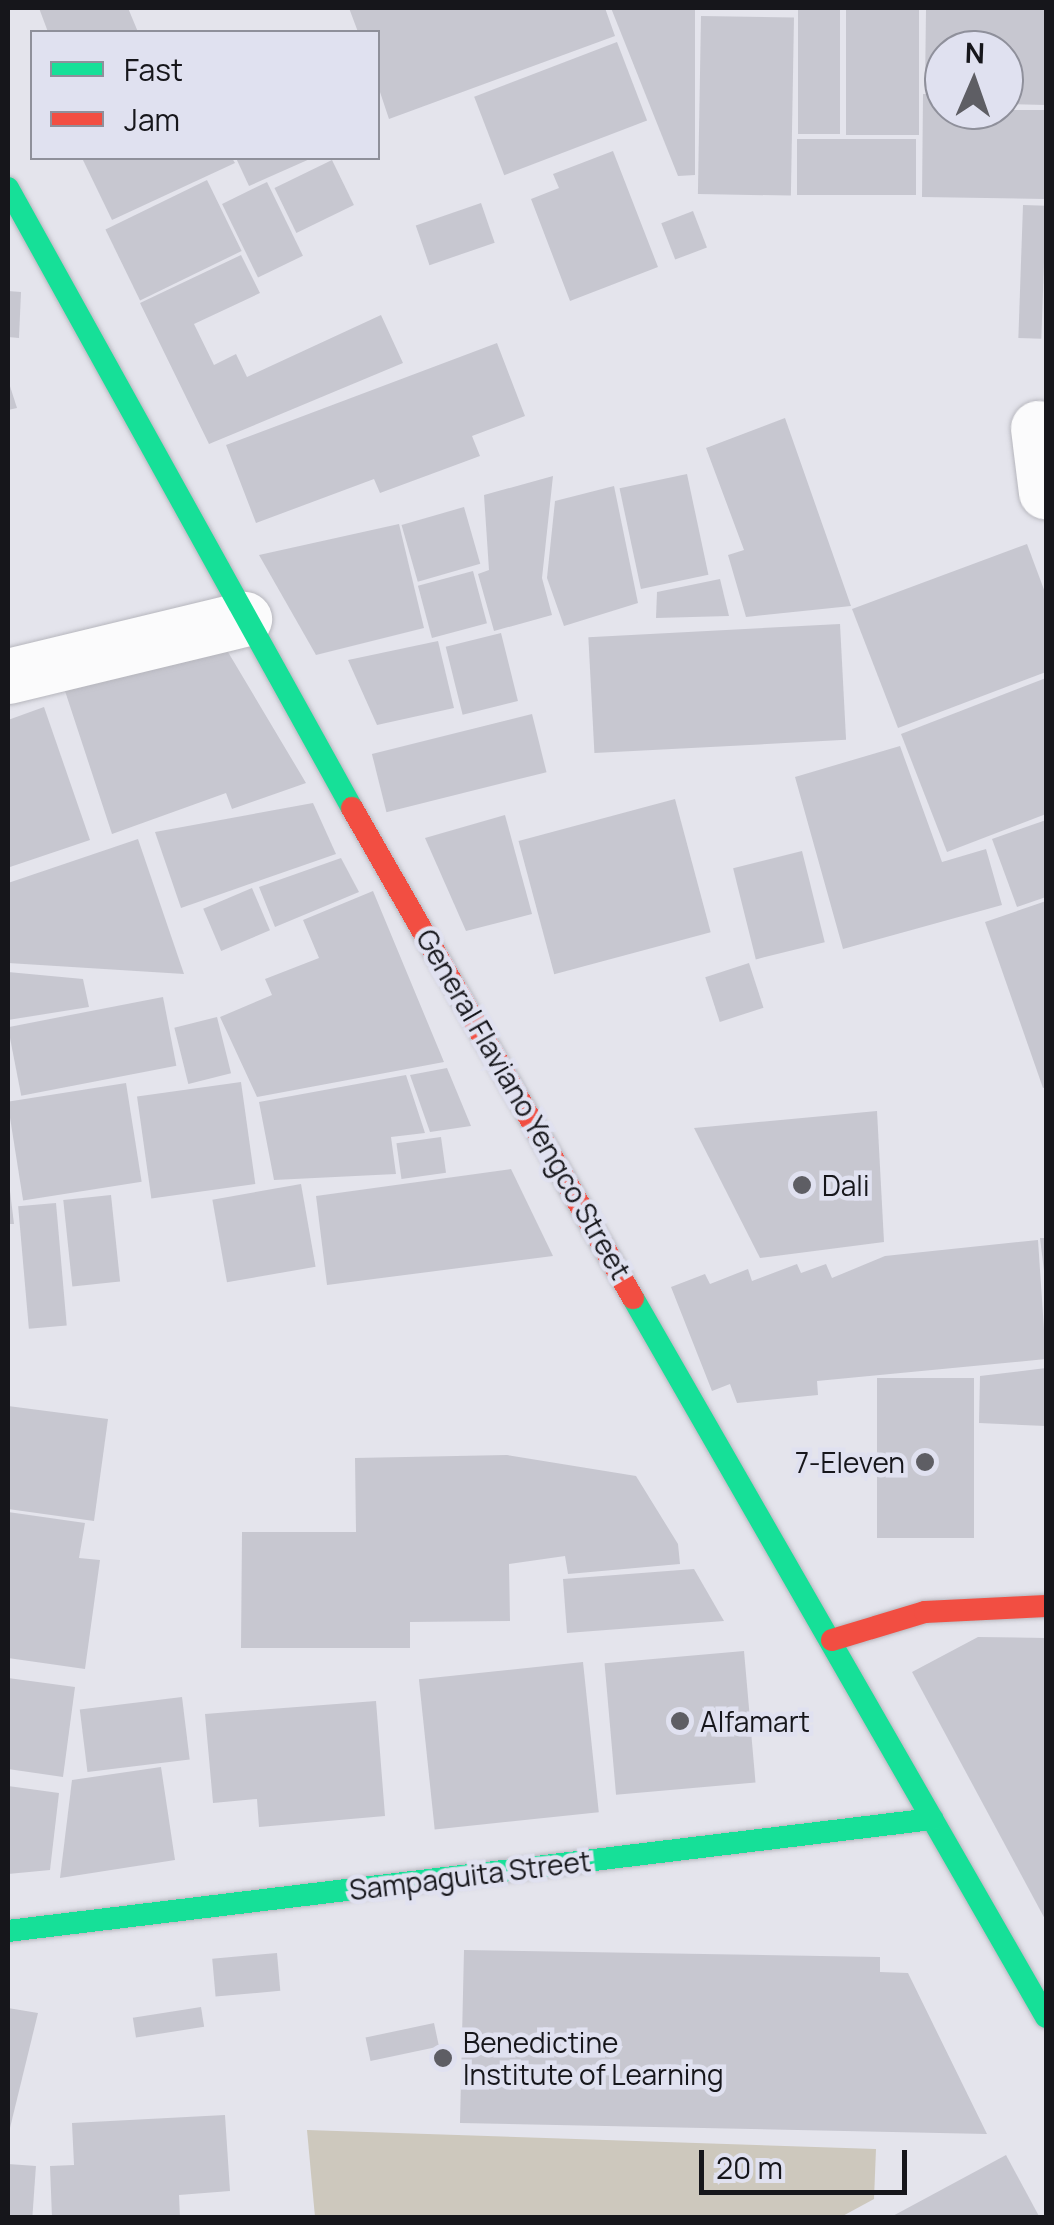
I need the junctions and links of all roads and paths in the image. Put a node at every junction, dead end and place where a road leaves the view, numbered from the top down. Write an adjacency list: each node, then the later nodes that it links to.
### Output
1 (8, 188): 4 (main road, General Flaviano Yengco Street)
2 (1038, 428): 3 (street)
3 (1046, 492)
4 (244, 619): 5 (street); 7 (main road, General Flaviano Yengco Street)
5 (8, 676)
6 (1046, 1606): 7 (main road)
7 (832, 1640): 8 (main road, General Flaviano Yengco Street)
8 (932, 1819): 9 (main road, Sampaguita Street); 10 (main road, General Flaviano Yengco Street)
9 (8, 1931)
10 (1046, 2017)

